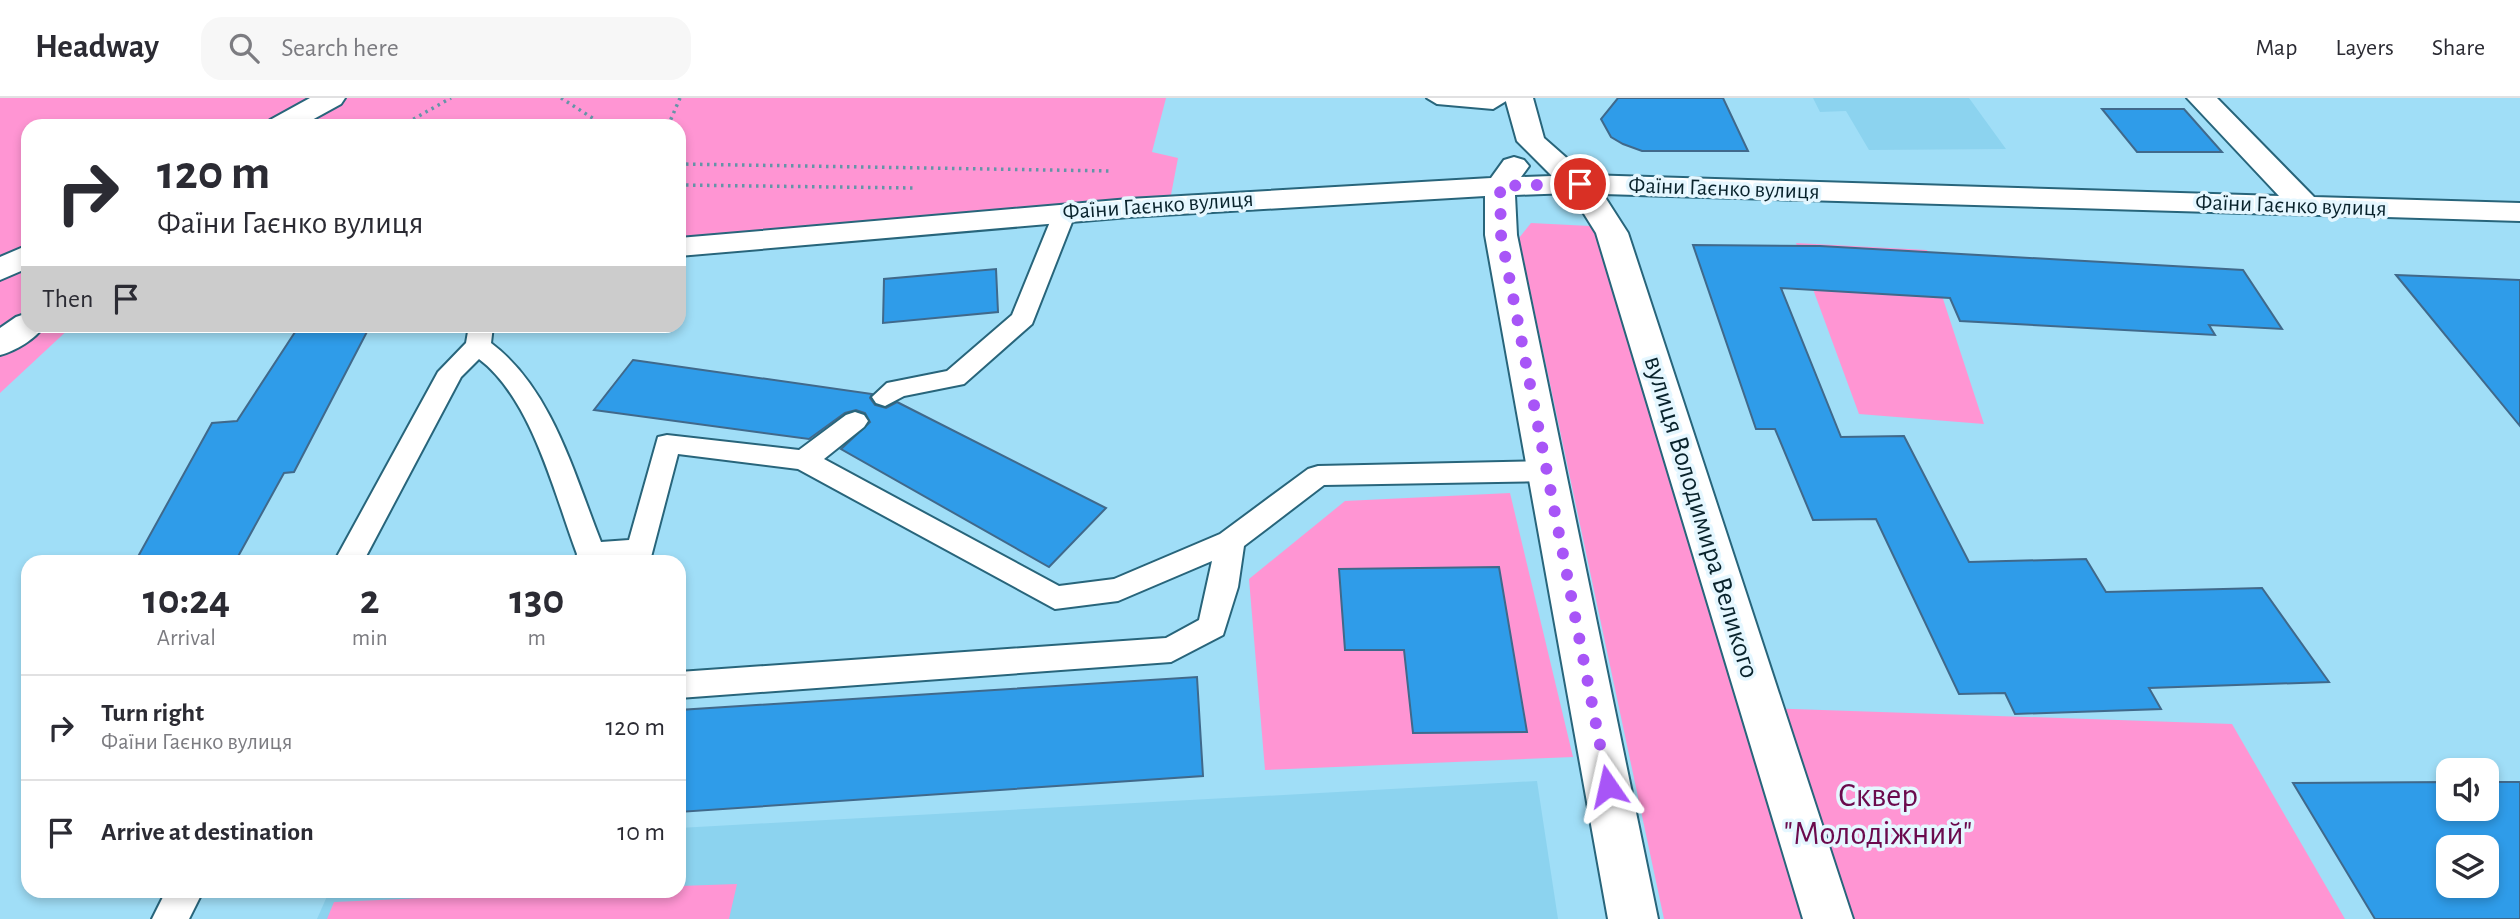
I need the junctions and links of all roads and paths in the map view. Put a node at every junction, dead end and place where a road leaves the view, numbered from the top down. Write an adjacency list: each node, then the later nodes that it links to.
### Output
1 (331, 98): 9 (street)
2 (450, 98): 10 (path)
3 (561, 98): 11 (path)
4 (680, 98): 12 (path)
5 (1437, 98): 6 (lane)
6 (1502, 98)
7 (1519, 98): 13 (street)
8 (2201, 98): 18 (street)
9 (293, 119)
10 (413, 119)
11 (594, 119)
12 (671, 119)
13 (1531, 141): 16 (street, вулиця Володимира Великого); 17 (street)
14 (686, 164): 15 (path)
15 (1121, 171)
16 (1580, 184): 17 (street, Фаїни Гаєнко вулиця); 18 (street, Фаїни Гаєнко вулиця); 39 (street, вулиця Володимира Великого)
17 (1500, 186): 19 (street, Фаїни Гаєнко вулиця); 30 (street)
18 (2307, 207): 20 (street, Фаїни Гаєнко вулиця)
19 (1065, 212): 21 (street, Фаїни Гаєнко вулиця); 27 (lane)
20 (2520, 212)
21 (686, 246)
22 (21, 259): 23 (street)
23 (0, 270)
24 (21, 329): 26 (street)
25 (479, 336): 32 (lane); 33 (lane)
26 (0, 344)
27 (885, 397)
28 (855, 421): 29 (lane)
29 (804, 460): 31 (lane); 34 (lane)
30 (1547, 471): 31 (lane); 38 (street)
31 (1230, 541): 35 (lane)
32 (352, 555)
33 (589, 555)
34 (607, 555)
35 (686, 685)
36 (181, 898): 37 (lane)
37 (170, 919)
38 (1633, 919)
39 (1828, 919)

